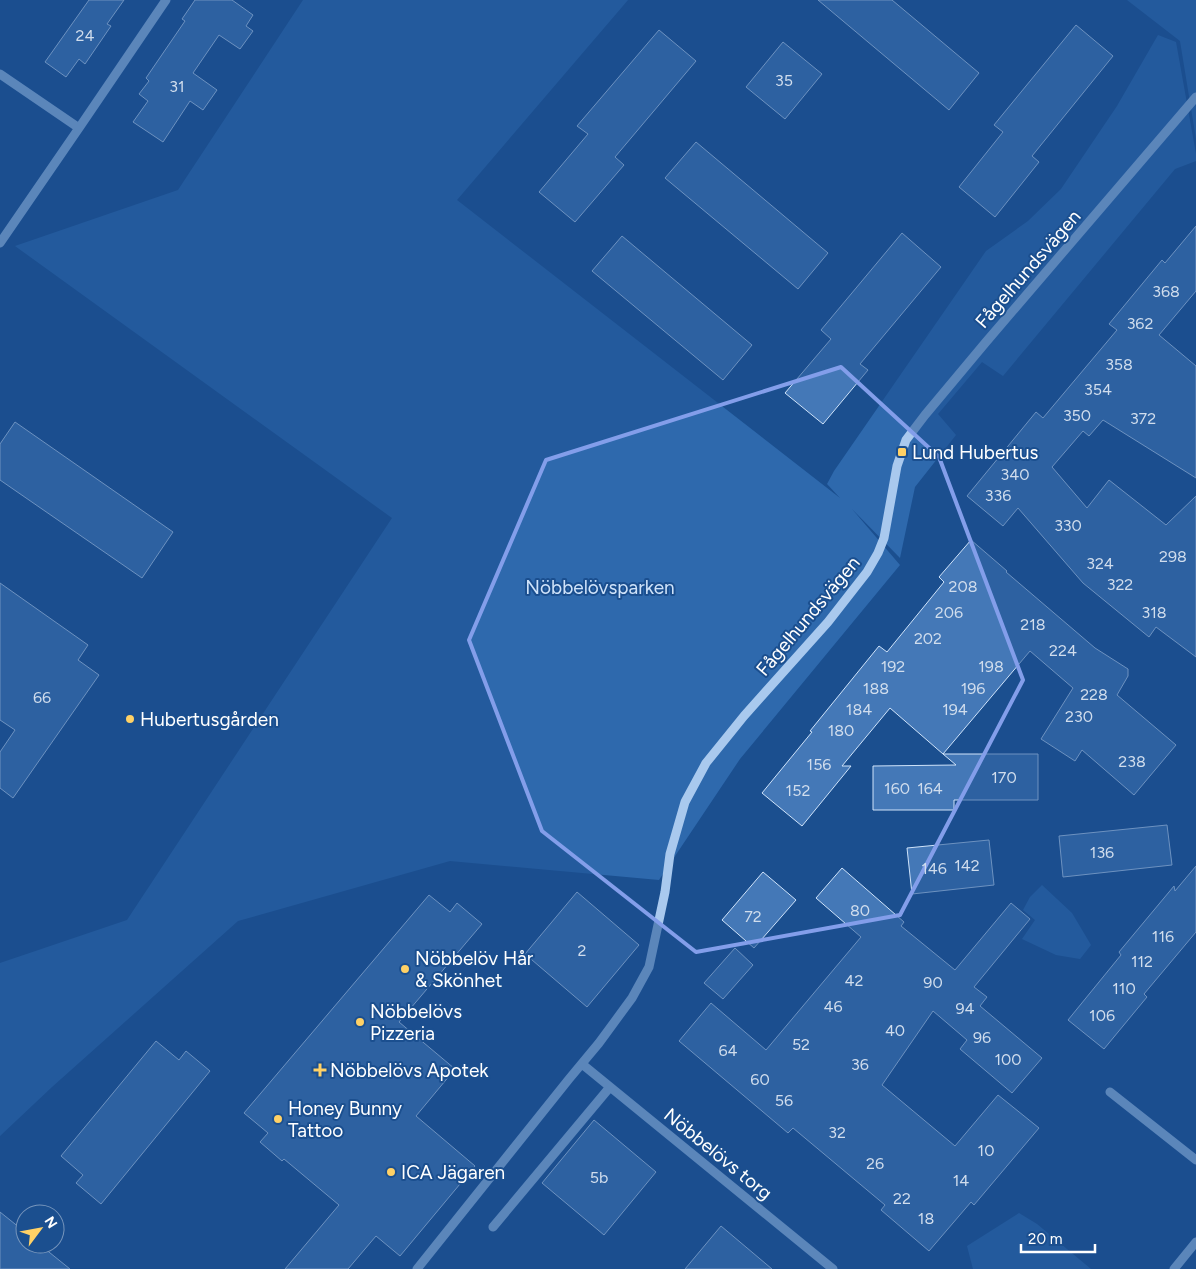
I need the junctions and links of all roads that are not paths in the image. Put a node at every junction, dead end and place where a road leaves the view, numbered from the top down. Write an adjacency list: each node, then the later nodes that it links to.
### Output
1 (166, 0): 4 (street)
2 (0, 74): 4 (street)
3 (1196, 97): 6 (street, Fågelhundsvägen)
4 (79, 128): 5 (street)
5 (0, 243)
6 (582, 1064): 7 (street, Nöbbelövs torg); 12 (street)
7 (610, 1087): 10 (street); 13 (street, Nöbbelövs torg)
8 (1110, 1092): 9 (street)
9 (1196, 1160)
10 (493, 1227)
11 (1196, 1242): 14 (street)
12 (417, 1269)
13 (833, 1269)
14 (1174, 1269)

